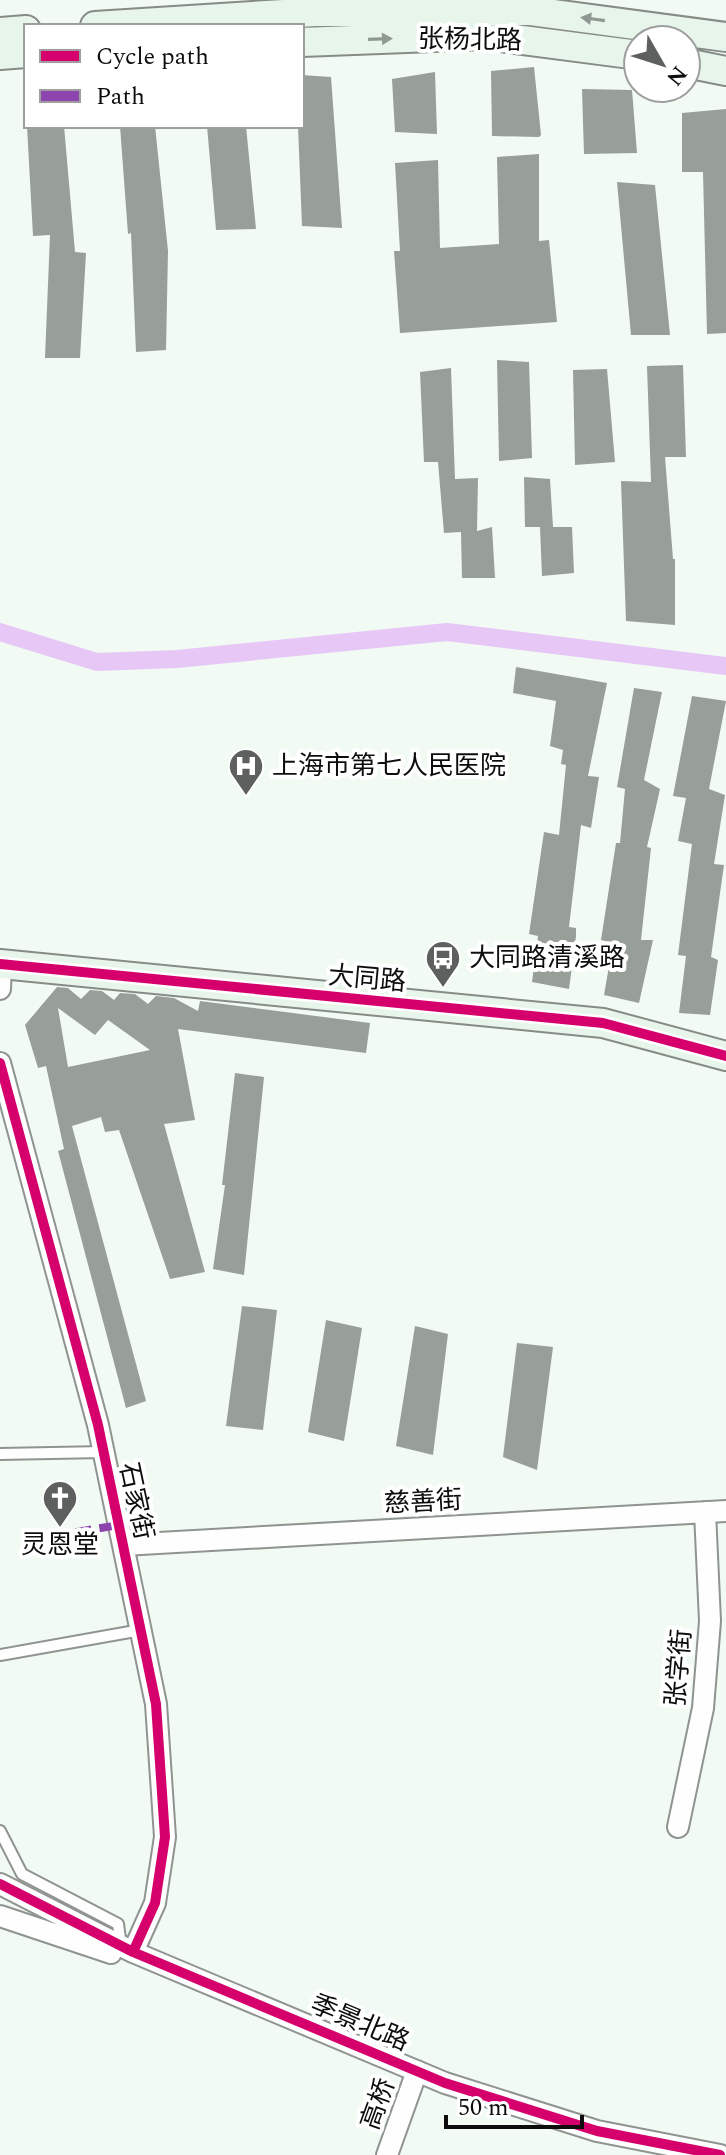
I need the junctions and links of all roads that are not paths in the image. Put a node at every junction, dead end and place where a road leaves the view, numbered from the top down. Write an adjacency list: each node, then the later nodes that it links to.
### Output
1 (126, 24): 4 (main road, 张杨北路, one-way to 1)
2 (24, 30): 3 (main road)
3 (0, 32)
4 (726, 37)
5 (304, 42): 7 (main road, 张杨北路, one-way to 7)
6 (24, 53): 8 (main road)
7 (622, 53)
8 (0, 55)
9 (702, 66): 10 (main road)
10 (726, 71)
11 (0, 973): 12 (main road, 大同路)
12 (726, 1056)
13 (0, 1063): 14 (street, 石家街)
14 (104, 1452): 15 (lane); 18 (street, 石家街)
15 (0, 1454)
16 (726, 1511): 17 (street, 慈善街)
17 (705, 1512): 18 (street, 慈善街); 21 (street, 张学街)
18 (123, 1545): 19 (street, 石家街)
19 (141, 1630): 20 (lane); 25 (street, 石家街)
20 (0, 1655)
21 (678, 1827)
22 (0, 1831): 25 (lane)
23 (0, 1884): 25 (street, 季景北路)
24 (0, 1916): 25 (street)
25 (127, 1950): 26 (street, 季景北路)
26 (417, 2071): 27 (street, 高桥); 28 (street, 季景北路)
27 (387, 2155)
28 (720, 2155)

